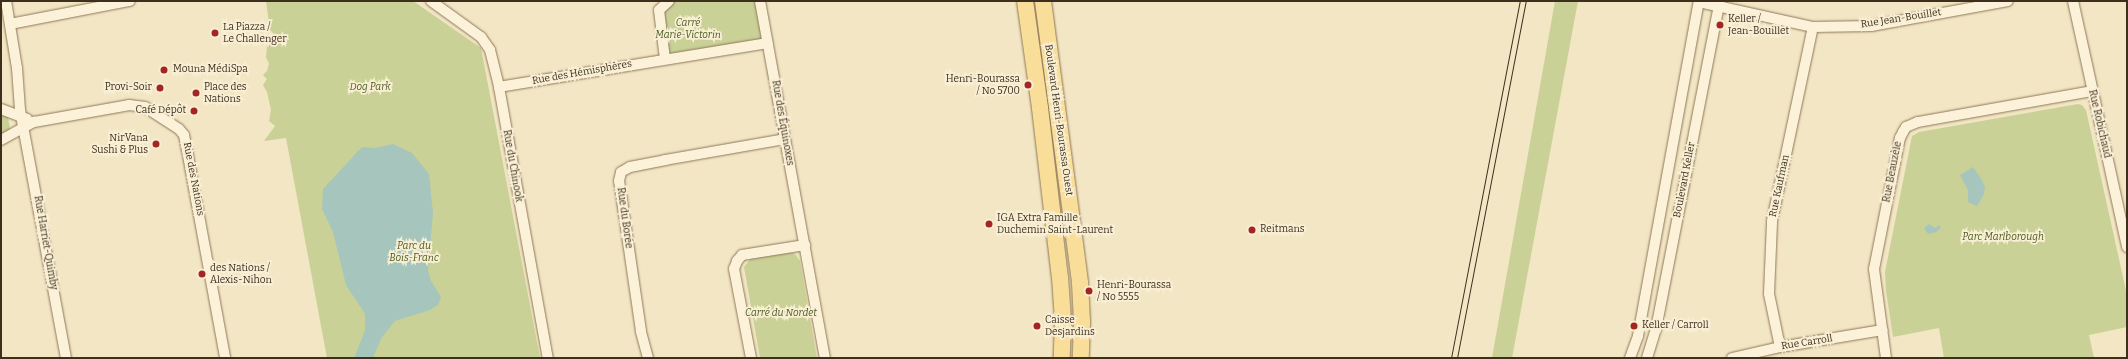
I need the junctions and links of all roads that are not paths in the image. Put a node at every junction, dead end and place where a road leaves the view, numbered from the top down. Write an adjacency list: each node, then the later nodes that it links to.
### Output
1 (6, 1): 13 (street, Rue Harriet-Quimby)
2 (130, 1): 13 (street)
3 (431, 1): 17 (street, Rue du Chinook)
4 (669, 1): 16 (street)
5 (760, 1): 15 (street, Rue des Équinoxes)
6 (1025, 1): 34 (main road, Boulevard Henri-Bourassa Ouest)
7 (1043, 1): 35 (main road, Boulevard Henri-Bourassa Ouest)
8 (1699, 1): 11 (street, Rue Jean-Bouillet); 27 (street, Boulevard Keller)
9 (2008, 1): 12 (street, Rue Jean-Bouillet)
10 (2073, 1): 18 (street, Rue Robichaud)
11 (1720, 3): 14 (street, Rue Jean-Bouillet); 36 (street, Boulevard Keller)
12 (1962, 5): 14 (street, Rue Jean-Bouillet)
13 (10, 24): 20 (street, Rue Harriet-Quimby)
14 (1813, 27): 26 (street, Rue Kaufman)
15 (768, 43): 16 (street, Rue des Hémisphères); 21 (street, Rue des Équinoxes)
16 (665, 59): 17 (street, Rue des Hémisphères)
17 (499, 87): 30 (street, Rue du Chinook)
18 (2092, 91): 24 (street, Rue Robichaud); 25 (street, Rue Beauzèle)
19 (1, 109): 20 (street)
20 (23, 122): 22 (street); 28 (street, Rue Harriet-Quimby); 29 (street, Rue des Nations)
21 (785, 139): 23 (street, Rue des Équinoxes); 31 (street, Rue du Borée)
22 (1, 140)
23 (805, 245): 32 (street); 33 (street, Rue des Équinoxes)
24 (2127, 247)
25 (1883, 330): 26 (street, Rue Carroll); 38 (street, Rue Beauzèle)
26 (1780, 347): 37 (street, Rue Carroll)
27 (1631, 355): 36 (street)
28 (66, 358)
29 (225, 358)
30 (548, 358)
31 (648, 358)
32 (751, 358)
33 (825, 358)
34 (1062, 358)
35 (1081, 358)
36 (1649, 358)
37 (1732, 358)
38 (1886, 358)

